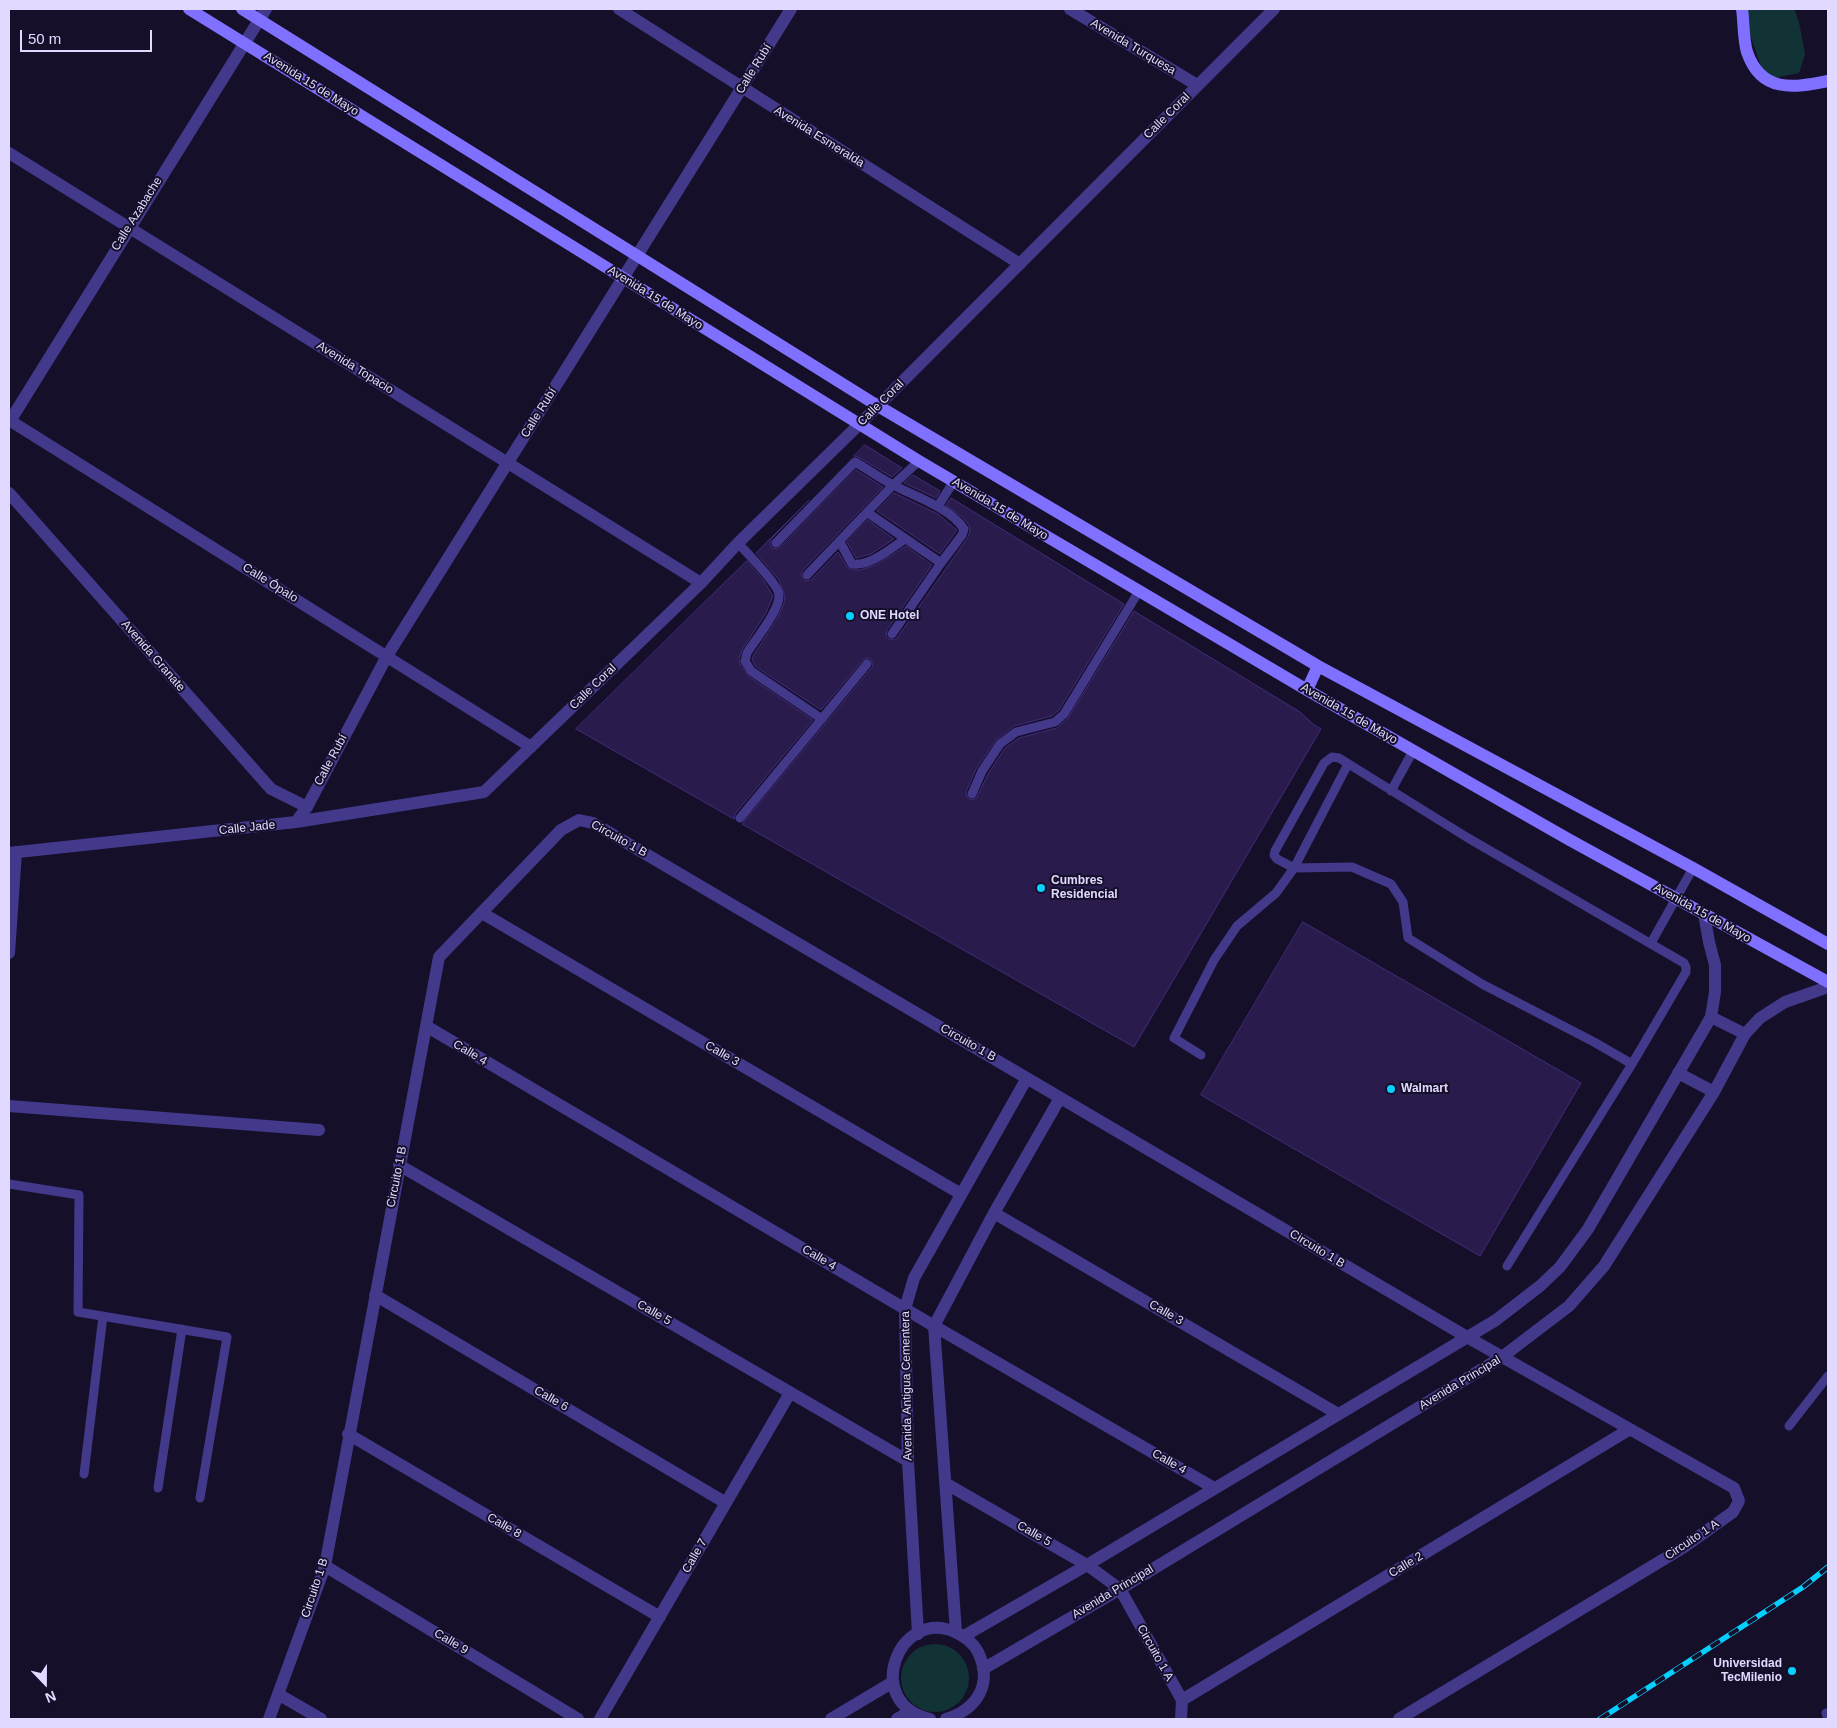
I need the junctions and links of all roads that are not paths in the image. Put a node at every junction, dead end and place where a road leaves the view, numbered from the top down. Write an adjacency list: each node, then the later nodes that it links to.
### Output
1 (189, 9): 9 (main road, Avenida 15 de Mayo)
2 (242, 9): 8 (main road, Avenida 15 de Mayo)
3 (619, 9): 12 (street, Avenida Esmeralda)
4 (791, 9): 12 (street, Calle Rubí)
5 (1070, 9): 11 (street, Avenida Turquesa)
6 (1274, 9): 11 (street, Calle Coral)
7 (1742, 9): 10 (main road)
8 (262, 14): 9 (street, Calle Azabache); 15 (main road, Avenida 15 de Mayo)
9 (244, 43): 14 (street, Calle Azabache); 17 (main road, Avenida 15 de Mayo)
10 (1828, 81)
11 (1197, 85): 16 (street, Calle Coral)
12 (742, 88): 15 (street, Calle Rubí); 16 (street, Avenida Esmeralda)
13 (9, 153): 14 (street, Avenida Topacio)
14 (129, 227): 19 (street, Calle Azabache); 22 (street, Avenida Topacio)
15 (637, 255): 17 (street, Calle Rubí); 18 (main road, Avenida 15 de Mayo)
16 (1020, 264): 18 (street, Calle Coral)
17 (623, 278): 20 (main road, Avenida 15 de Mayo); 22 (street, Calle Rubí)
18 (878, 406): 20 (street, Calle Coral); 39 (main road, Avenida 15 de Mayo)
19 (9, 420): 37 (street, Calle Ópalo)
20 (859, 425): 21 (main road, Avenida 15 de Mayo); 30 (street, Calle Coral)
21 (919, 461): 23 (main road, Avenida 15 de Mayo); 24 (lane)
22 (508, 462): 34 (street, Avenida Topacio); 37 (street, Calle Rubí)
23 (954, 481): 26 (lane); 35 (main road, Avenida 15 de Mayo)
24 (893, 485): 26 (lane); 27 (lane); 31 (lane)
25 (9, 493): 48 (street, Avenida Granate)
26 (938, 506): 32 (lane)
27 (868, 513): 28 (lane); 29 (lane)
28 (905, 539): 29 (lane); 32 (lane)
29 (840, 542): 33 (lane)
30 (738, 543): 34 (street, Calle Coral); 41 (lane)
31 (776, 544)
32 (941, 563): 36 (lane)
33 (807, 574)
34 (701, 583): 42 (street, Calle Coral)
35 (1140, 591): 40 (main road, Avenida 15 de Mayo); 47 (lane)
36 (892, 634)
37 (387, 656): 42 (street, Calle Ópalo); 48 (street, Calle Rubí)
38 (867, 664): 41 (lane)
39 (1318, 666): 40 (main road); 53 (main road, Avenida 15 de Mayo)
40 (1307, 690): 43 (main road, Avenida 15 de Mayo)
41 (822, 719): 49 (lane)
42 (531, 748): 46 (street, Calle Coral)
43 (1413, 751): 45 (lane); 54 (main road, Avenida 15 de Mayo)
44 (1348, 764): 45 (lane); 52 (lane); 52 (lane)
45 (1391, 791): 57 (lane)
46 (484, 792): 50 (street, Calle Jade)
47 (972, 794)
48 (306, 808): 50 (street, Calle Rubí)
49 (740, 818)
50 (296, 822): 51 (street, Calle Jade)
51 (12, 852): 59 (street)
52 (1294, 868): 65 (lane); 66 (lane)
53 (1693, 868): 54 (lane); 58 (main road, Avenida 15 de Mayo)
54 (1676, 898): 56 (main road, Avenida 15 de Mayo); 57 (lane)
55 (482, 913): 63 (street, Circuito 1 B); 68 (street, Circuito 1 B); 75 (street, Calle 3)
56 (1704, 914): 60 (main road, Avenida 15 de Mayo); 62 (street)
57 (1651, 943): 66 (lane)
58 (1828, 944)
59 (9, 952)
60 (1828, 982)
61 (1828, 987): 64 (street, Avenida Principal)
62 (1711, 1017): 64 (street); 67 (street)
63 (426, 1026): 73 (street, Circuito 1 B); 79 (street, Calle 4)
64 (1745, 1034): 69 (street, Avenida Principal)
65 (1201, 1055)
66 (1632, 1064): 77 (lane)
67 (1678, 1073): 69 (street); 83 (street)
68 (1027, 1078): 70 (street, Circuito 1 B); 75 (street, Avenida Antigua Cementera)
69 (1714, 1092): 84 (street, Avenida Principal)
70 (1060, 1098): 76 (street); 83 (street, Circuito 1 B)
71 (9, 1106): 72 (street)
72 (319, 1130)
73 (400, 1165): 78 (street, Circuito 1 B); 86 (street, Calle 5)
74 (9, 1184): 80 (lane)
75 (962, 1194): 79 (street, Avenida Antigua Cementera)
76 (994, 1213): 81 (street); 87 (street, Calle 3)
77 (1507, 1266)
78 (375, 1296): 90 (street, Circuito 1 B); 97 (street, Calle 6)
79 (905, 1309): 81 (street, Calle 4); 91 (street, Avenida Antigua Cementera)
80 (103, 1316): 82 (lane); 92 (lane)
81 (934, 1326): 93 (street); 95 (street, Calle 4)
82 (182, 1329): 94 (lane); 96 (lane)
83 (1467, 1337): 84 (street, Circuito 1 B); 87 (street)
84 (1502, 1357): 89 (street, Circuito 1 A); 100 (street, Avenida Principal)
85 (1828, 1376): 88 (lane)
86 (790, 1393): 91 (street, Calle 5); 97 (street, Calle 7)
87 (1338, 1414): 95 (street)
88 (1789, 1426)
89 (1630, 1429): 107 (street, Calle 2); 118 (street, Circuito 1 A)
90 (348, 1434): 98 (street, Circuito 1 B); 101 (street, Calle 8)
91 (908, 1461): 102 (street, Avenida Antigua Cementera)
92 (84, 1474)
93 (945, 1483): 99 (street, Calle 5); 103 (street)
94 (158, 1488)
95 (1214, 1488): 99 (street)
96 (200, 1498)
97 (726, 1502): 101 (street, Calle 7)
98 (325, 1566): 106 (street, Circuito 1 B); 112 (street, Calle 9)
99 (1087, 1566): 100 (street, Calle 5); 103 (street)
100 (1120, 1589): 104 (street, Avenida Principal); 107 (street, Circuito 1 A)
101 (660, 1617): 113 (street, Calle 7)
102 (918, 1634): 103 (street); 105 (street)
103 (960, 1634): 104 (street)
104 (983, 1669): 109 (street)
105 (893, 1682): 108 (street); 114 (street)
106 (278, 1694): 110 (street, Circuito 1 B); 111 (street)
107 (1182, 1700): 117 (street)
108 (920, 1716): 115 (street)
109 (959, 1717): 116 (street)
110 (269, 1719)
111 (322, 1719)
112 (578, 1719)
113 (600, 1719)
114 (831, 1719)
115 (897, 1719)
116 (946, 1719)
117 (1181, 1719)
118 (1399, 1719)

